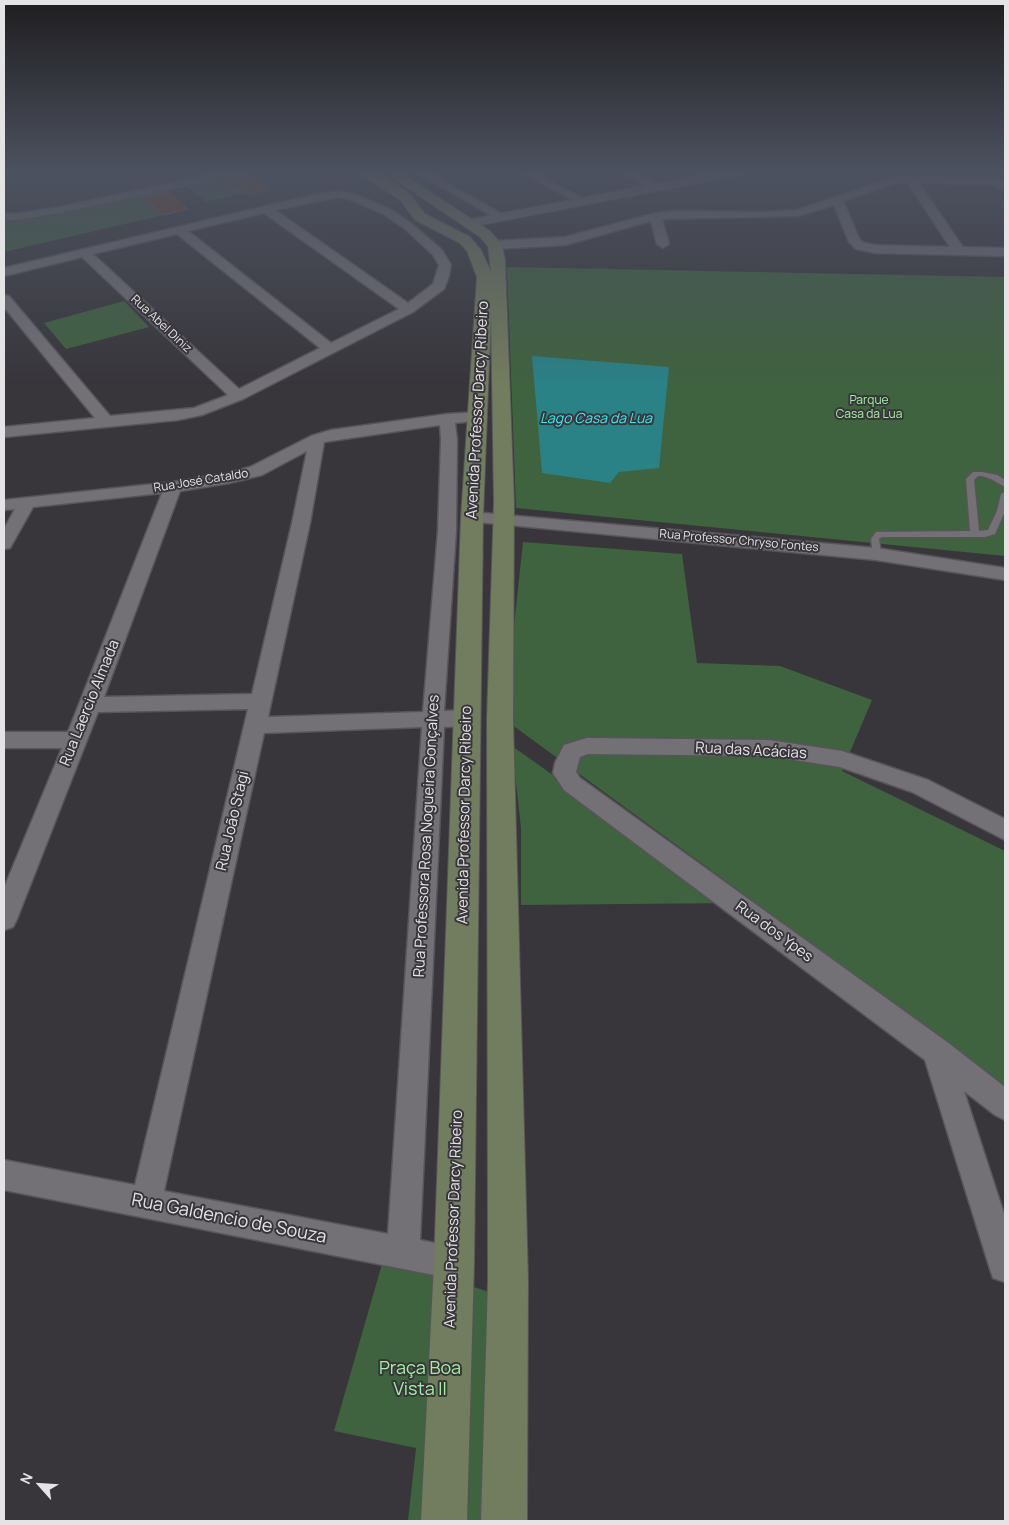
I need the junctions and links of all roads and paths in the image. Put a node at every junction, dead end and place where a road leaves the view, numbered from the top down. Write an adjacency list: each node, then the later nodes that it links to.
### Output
1 (129, 242): 13 (street)
2 (194, 242): 17 (street)
3 (314, 242): 16 (street)
4 (442, 242): 16 (street)
5 (467, 242): 19 (main road, Avenida Professor Darcy Ribeiro)
6 (492, 242): 10 (main road, Avenida Professor Darcy Ribeiro)
7 (534, 242): 10 (street)
8 (855, 242): 11 (street)
9 (953, 242): 11 (street)
10 (495, 245): 30 (main road, Avenida Professor Darcy Ribeiro)
11 (959, 251): 12 (street)
12 (1005, 252)
13 (85, 253): 14 (street); 18 (street, Rua Abel Diniz)
14 (4, 272)
15 (4, 299): 21 (street)
16 (408, 308): 17 (street)
17 (330, 348): 18 (street)
18 (238, 396): 21 (street)
19 (479, 417): 20 (street, Rua José Cataldo); 29 (main road, Avenida Professor Darcy Ribeiro)
20 (447, 420): 23 (street, Rua José Cataldo); 38 (street, Rua Professora Rosa Nogueira Gonçalves)
21 (106, 421): 22 (street)
22 (4, 432)
23 (317, 439): 25 (street, Rua José Cataldo); 35 (street, Rua João Stagi)
24 (1005, 484): 31 (lane)
25 (173, 487): 27 (street, Rua José Cataldo); 36 (street, Rua Laercio Almada)
26 (1005, 494): 31 (lane)
27 (27, 503): 28 (street, Rua José Cataldo); 32 (street)
28 (4, 506)
29 (472, 517): 30 (street, Rua Professor Chryso Fontes); 37 (main road, Avenida Professor Darcy Ribeiro)
30 (503, 519): 33 (street, Rua Professor Chryso Fontes); 53 (main road, Avenida Professor Darcy Ribeiro)
31 (975, 533): 33 (lane)
32 (4, 544)
33 (876, 554): 34 (street, Rua Professor Chryso Fontes)
34 (1005, 574)
35 (260, 701): 36 (street); 39 (street, Rua João Stagi)
36 (90, 705): 41 (street, Rua Laercio Almada)
37 (468, 718): 38 (street); 50 (main road, Avenida Professor Darcy Ribeiro)
38 (433, 720): 39 (street); 49 (street, Rua Professora Rosa Nogueira Gonçalves)
39 (255, 725): 48 (street, Rua João Stagi)
40 (4, 740): 41 (street)
41 (75, 740): 44 (street, Rua Laercio Almada)
42 (572, 751): 43 (street, Rua das Acácias); 45 (street, Rua dos Ypes)
43 (1005, 830)
44 (4, 918)
45 (937, 1052): 46 (street, Rua dos Ypes); 51 (street)
46 (1005, 1104)
47 (4, 1176): 48 (street, Rua Galdencio de Souza)
48 (146, 1203): 49 (street, Rua Galdencio de Souza)
49 (403, 1253): 50 (street, Rua Galdencio de Souza)
50 (454, 1263): 52 (main road, Avenida Professor Darcy Ribeiro)
51 (1005, 1266)
52 (444, 1521)
53 (504, 1521)

